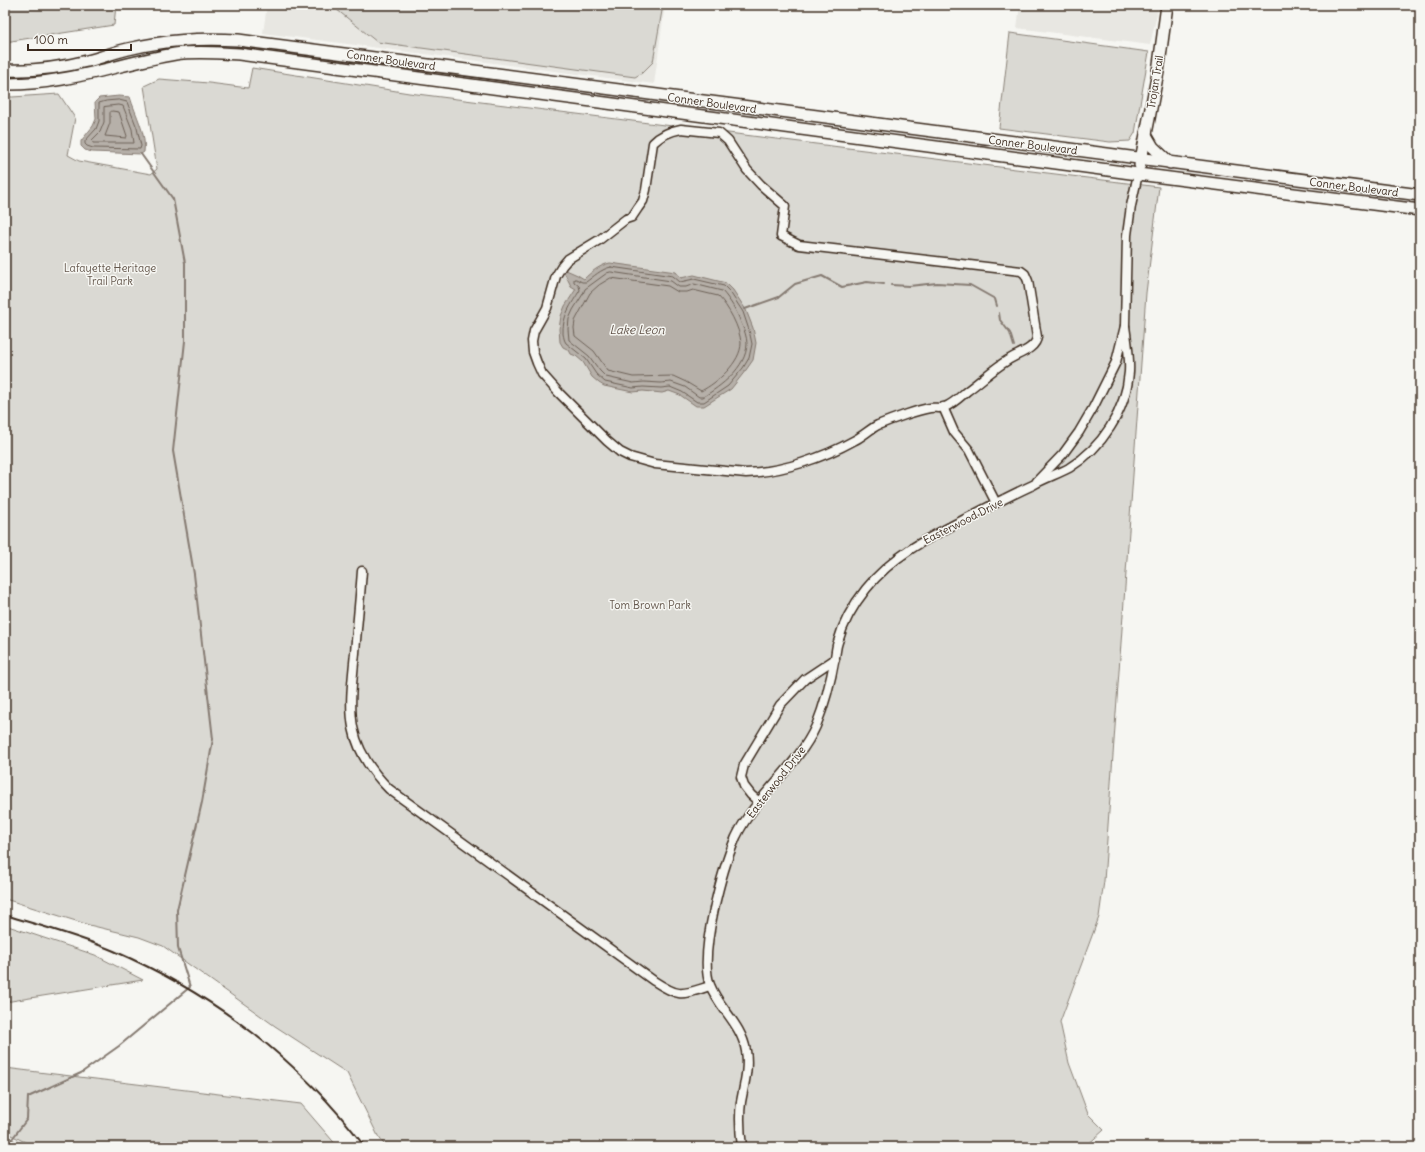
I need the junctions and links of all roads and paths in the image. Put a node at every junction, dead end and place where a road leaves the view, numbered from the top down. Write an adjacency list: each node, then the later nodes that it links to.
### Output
1 (1167, 5): 8 (main road, Trojan Trail)
2 (267, 44): 3 (main road); 4 (main road, Conner Boulevard); 6 (main road, Conner Boulevard)
3 (265, 57): 5 (main road, Conner Boulevard); 7 (main road, Conner Boulevard)
4 (5, 70)
5 (5, 84)
6 (821, 118): 7 (main road); 9 (main road, Conner Boulevard)
7 (820, 131): 11 (main road, Conner Boulevard)
8 (1146, 135): 9 (main road, Trojan Trail); 10 (main road)
9 (1141, 159): 10 (main road, Conner Boulevard); 11 (main road, Easterwood Drive)
10 (1170, 163): 12 (main road, Conner Boulevard)
11 (1138, 174): 13 (main road, Conner Boulevard); 14 (street, Easterwood Drive)
12 (1420, 196)
13 (1420, 210)
14 (1125, 327): 16 (street, Easterwood Drive); 16 (street, Easterwood Drive)
15 (944, 408): 15 (street); 17 (street)
16 (1035, 483): 17 (street, Easterwood Drive)
17 (996, 503): 19 (street, Easterwood Drive)
18 (362, 571): 21 (street)
19 (835, 659): 20 (street, Easterwood Drive); 20 (street)
20 (759, 802): 21 (street, Easterwood Drive)
21 (710, 986): 22 (street, Easterwood Drive)
22 (742, 1147)

